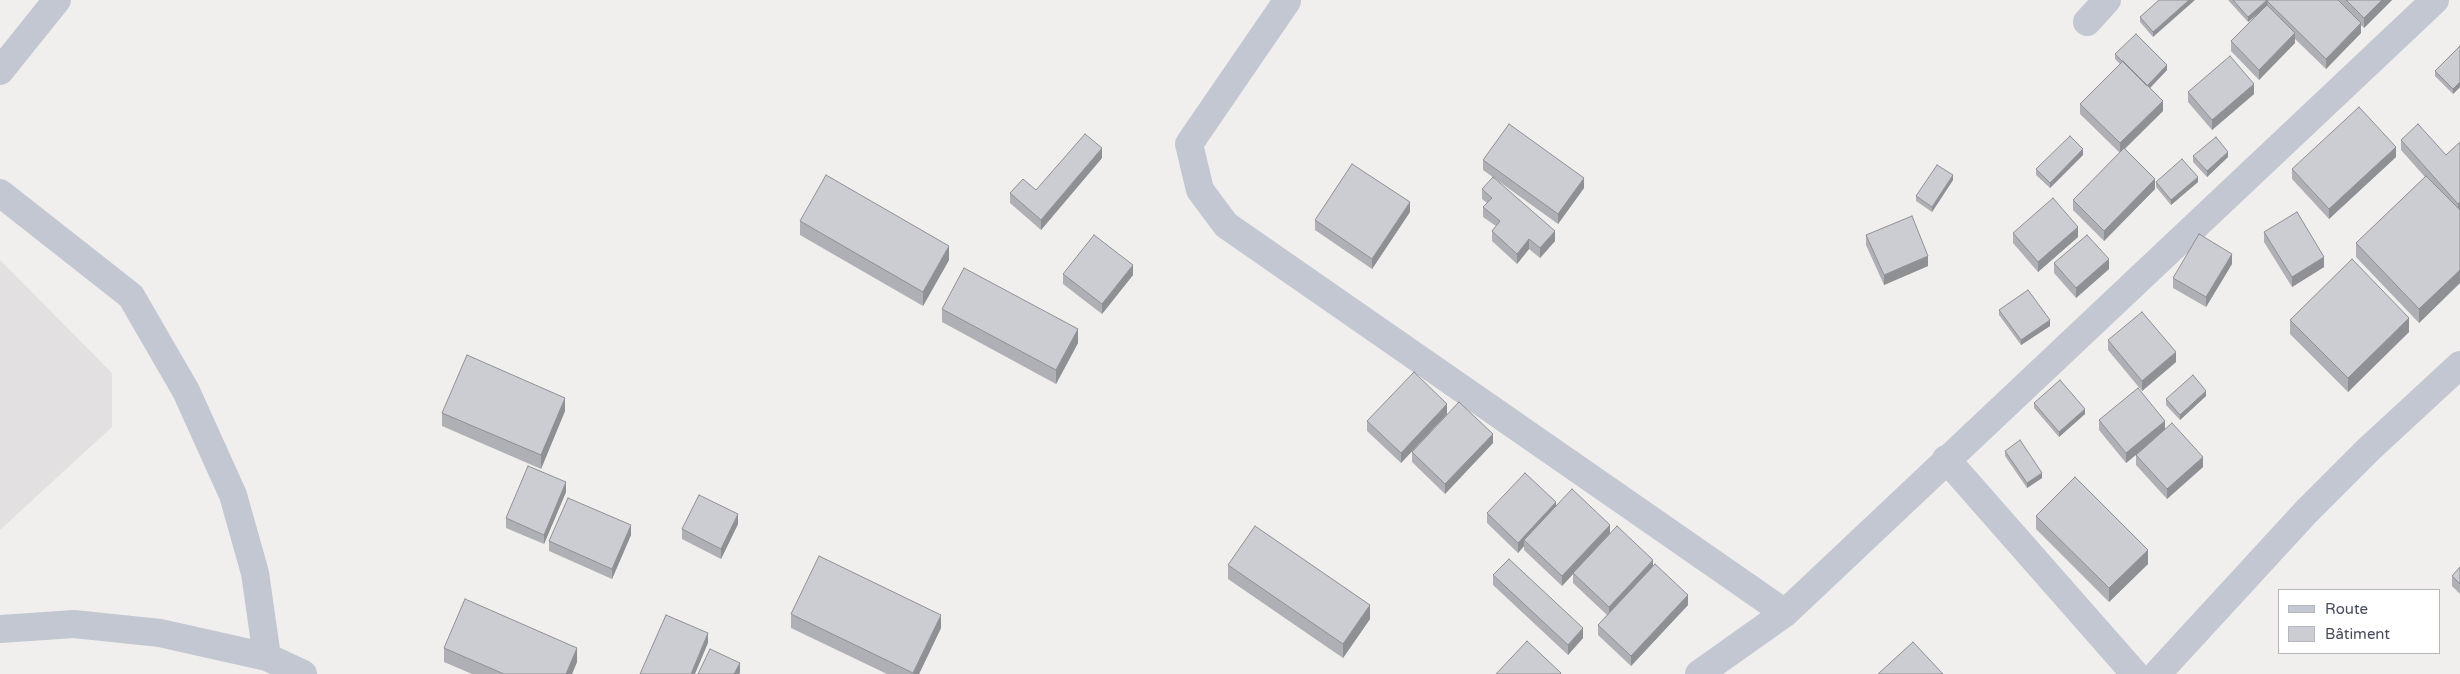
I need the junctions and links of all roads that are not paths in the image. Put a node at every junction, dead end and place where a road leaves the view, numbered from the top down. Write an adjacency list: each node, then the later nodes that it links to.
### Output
1 (57, 0): 6 (street)
2 (2107, 0): 5 (street)
3 (2435, 0): 9 (street)
4 (1287, 1): 10 (street)
5 (2087, 22)
6 (0, 71)
7 (0, 193): 12 (street)
8 (2460, 365): 16 (street)
9 (1946, 459): 10 (street); 15 (street)
10 (1785, 613): 14 (street)
11 (0, 629): 12 (street)
12 (266, 657): 13 (street)
13 (303, 674)
14 (1699, 674)
15 (2135, 674)
16 (2157, 674)

